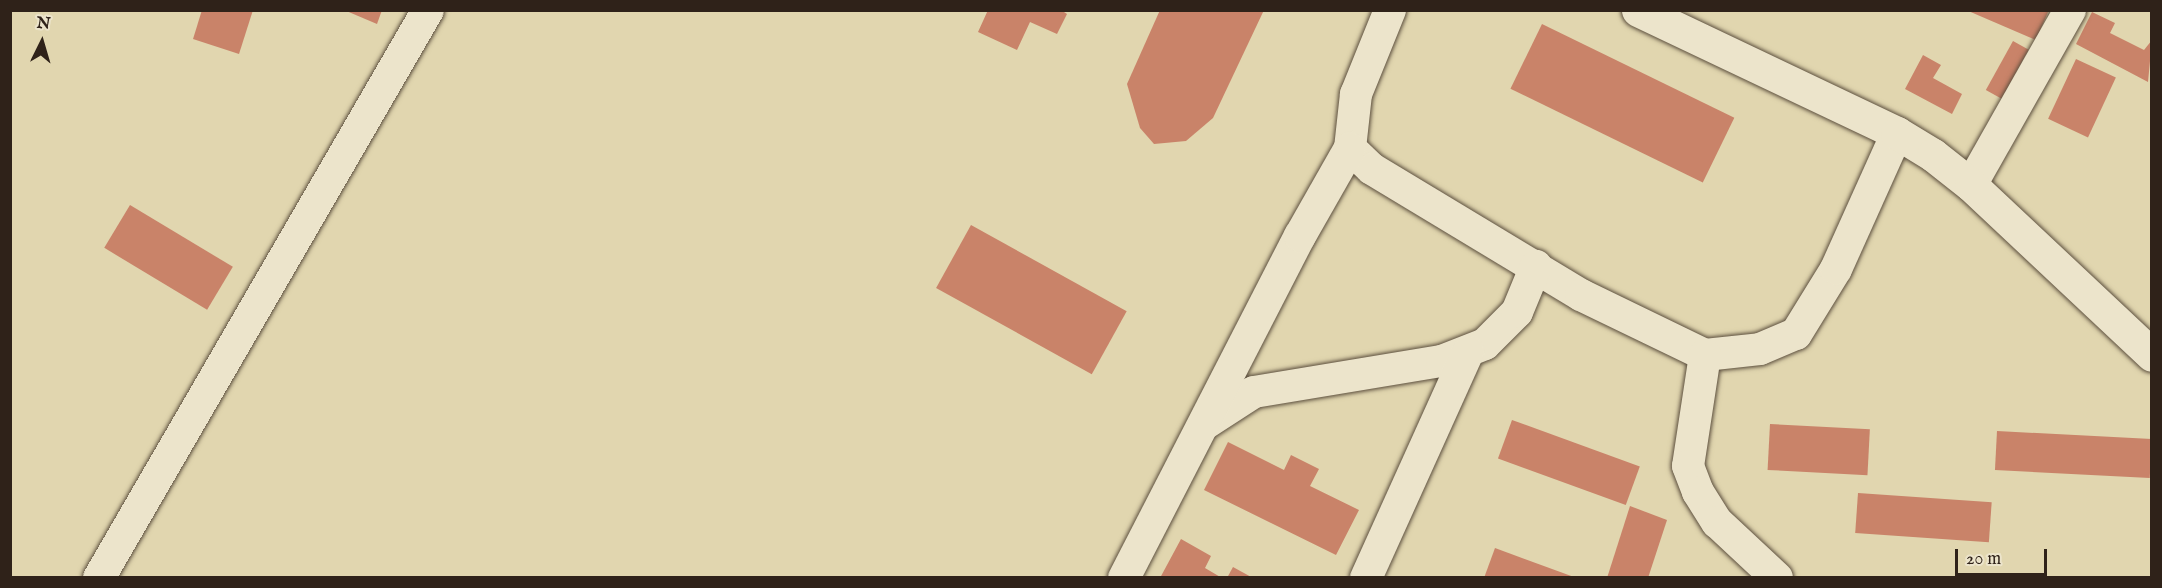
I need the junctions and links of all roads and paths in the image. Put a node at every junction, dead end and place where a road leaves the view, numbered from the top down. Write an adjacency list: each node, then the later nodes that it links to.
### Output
1 (428, 10): 13 (street)
2 (1390, 10): 6 (street)
3 (1638, 10): 5 (main road)
4 (2070, 10): 7 (street)
5 (1897, 133): 7 (main road); 10 (street)
6 (1350, 148): 8 (street); 12 (street)
7 (1971, 185): 11 (main road)
8 (1536, 266): 9 (street); 10 (street)
9 (1468, 352): 12 (street); 15 (street)
10 (1705, 355): 16 (street)
11 (2151, 355)
12 (1205, 424): 14 (street)
13 (99, 578)
14 (1124, 578)
15 (1366, 578)
16 (1777, 578)

